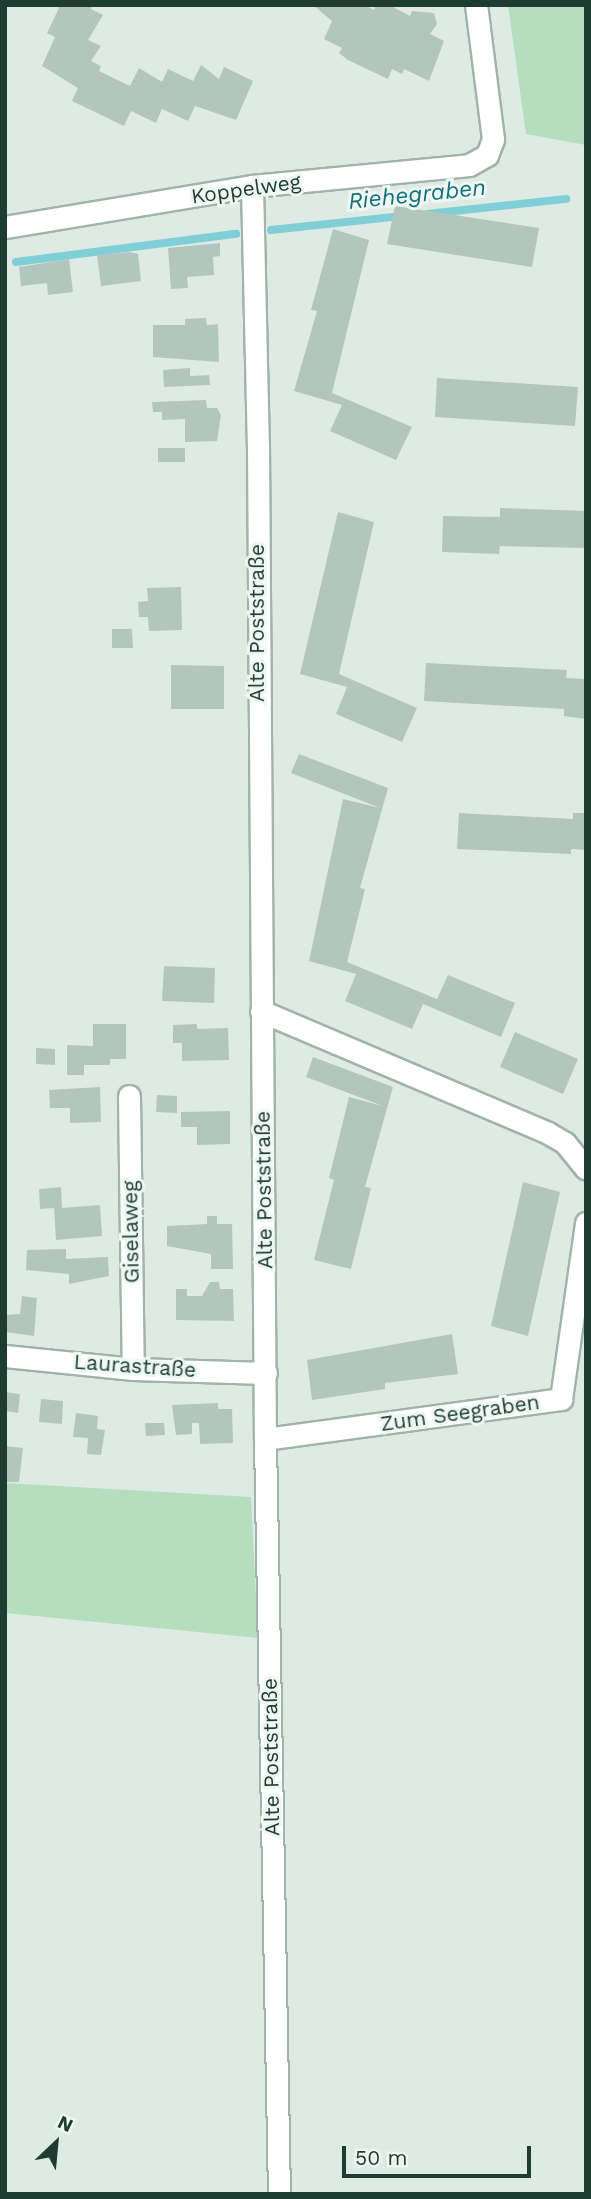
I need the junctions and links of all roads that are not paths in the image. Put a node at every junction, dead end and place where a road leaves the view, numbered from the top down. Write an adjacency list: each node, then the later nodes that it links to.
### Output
1 (475, 5): 2 (street, Koppelweg)
2 (251, 186): 3 (street, Koppelweg); 4 (street, Alte Poststraße)
3 (5, 227)
4 (261, 1011): 6 (street); 10 (street, Alte Poststraße)
5 (129, 1096): 9 (street, Giselaweg)
6 (586, 1169)
7 (586, 1223): 11 (street, Zum Seegraben)
8 (5, 1356): 9 (street, Laurastraße)
9 (133, 1369): 10 (street, Laurastraße)
10 (266, 1373): 11 (street, Alte Poststraße)
11 (265, 1439): 12 (street, Alte Poststraße)
12 (279, 2194)

